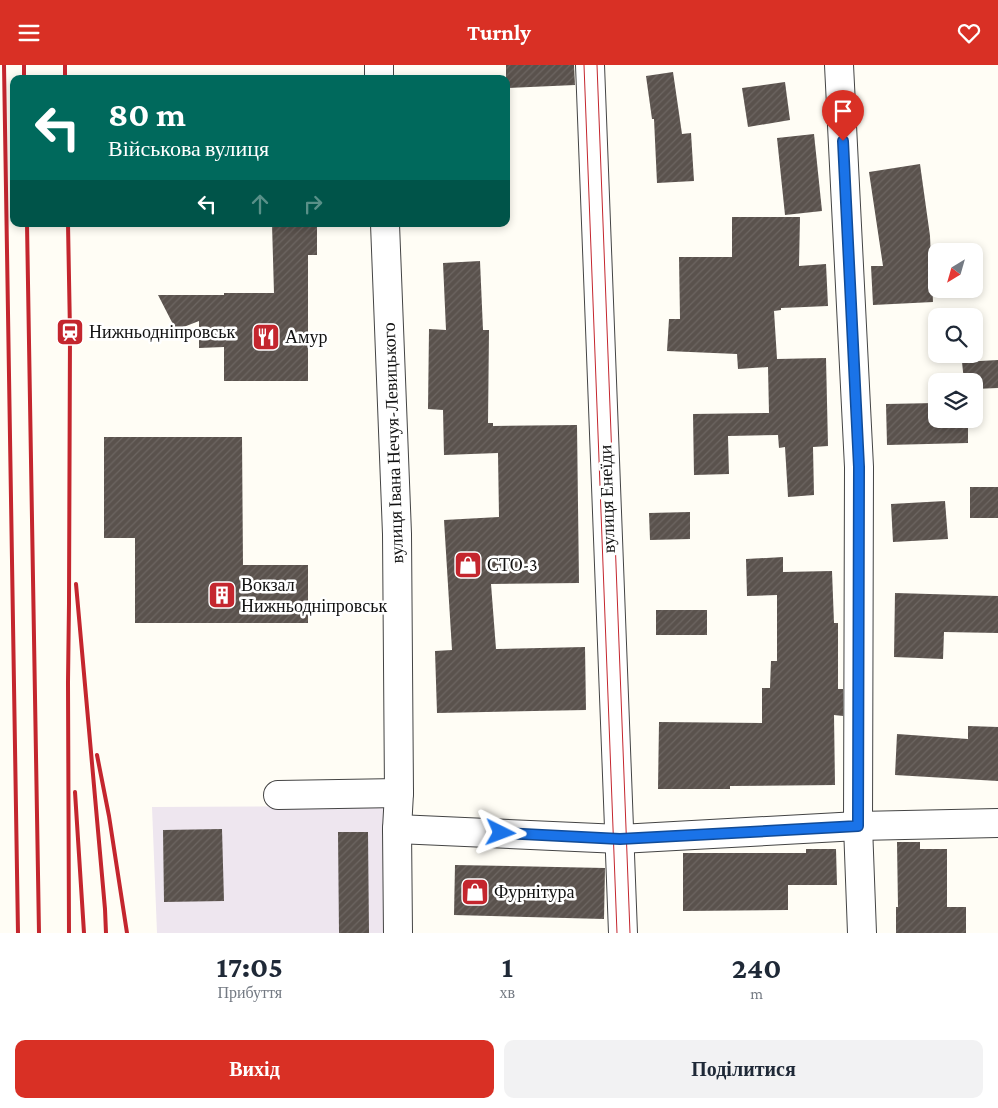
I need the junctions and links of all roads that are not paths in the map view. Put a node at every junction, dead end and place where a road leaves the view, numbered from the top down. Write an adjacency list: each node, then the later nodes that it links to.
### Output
1 (590, 65): 9 (street, вулиця Енеїди)
2 (839, 65): 7 (street)
3 (385, 227): 4 (street, вулиця Івана Нечуя-Левицького)
4 (399, 793): 5 (street); 8 (street, вулиця Івана Нечуя-Левицького)
5 (278, 795)
6 (998, 823): 7 (street)
7 (858, 826): 9 (street); 12 (street)
8 (398, 829): 9 (street); 10 (street, вулиця Івана Нечуя-Левицького)
9 (620, 839): 11 (street, вулиця Енеїди)
10 (398, 933)
11 (623, 933)
12 (862, 933)

